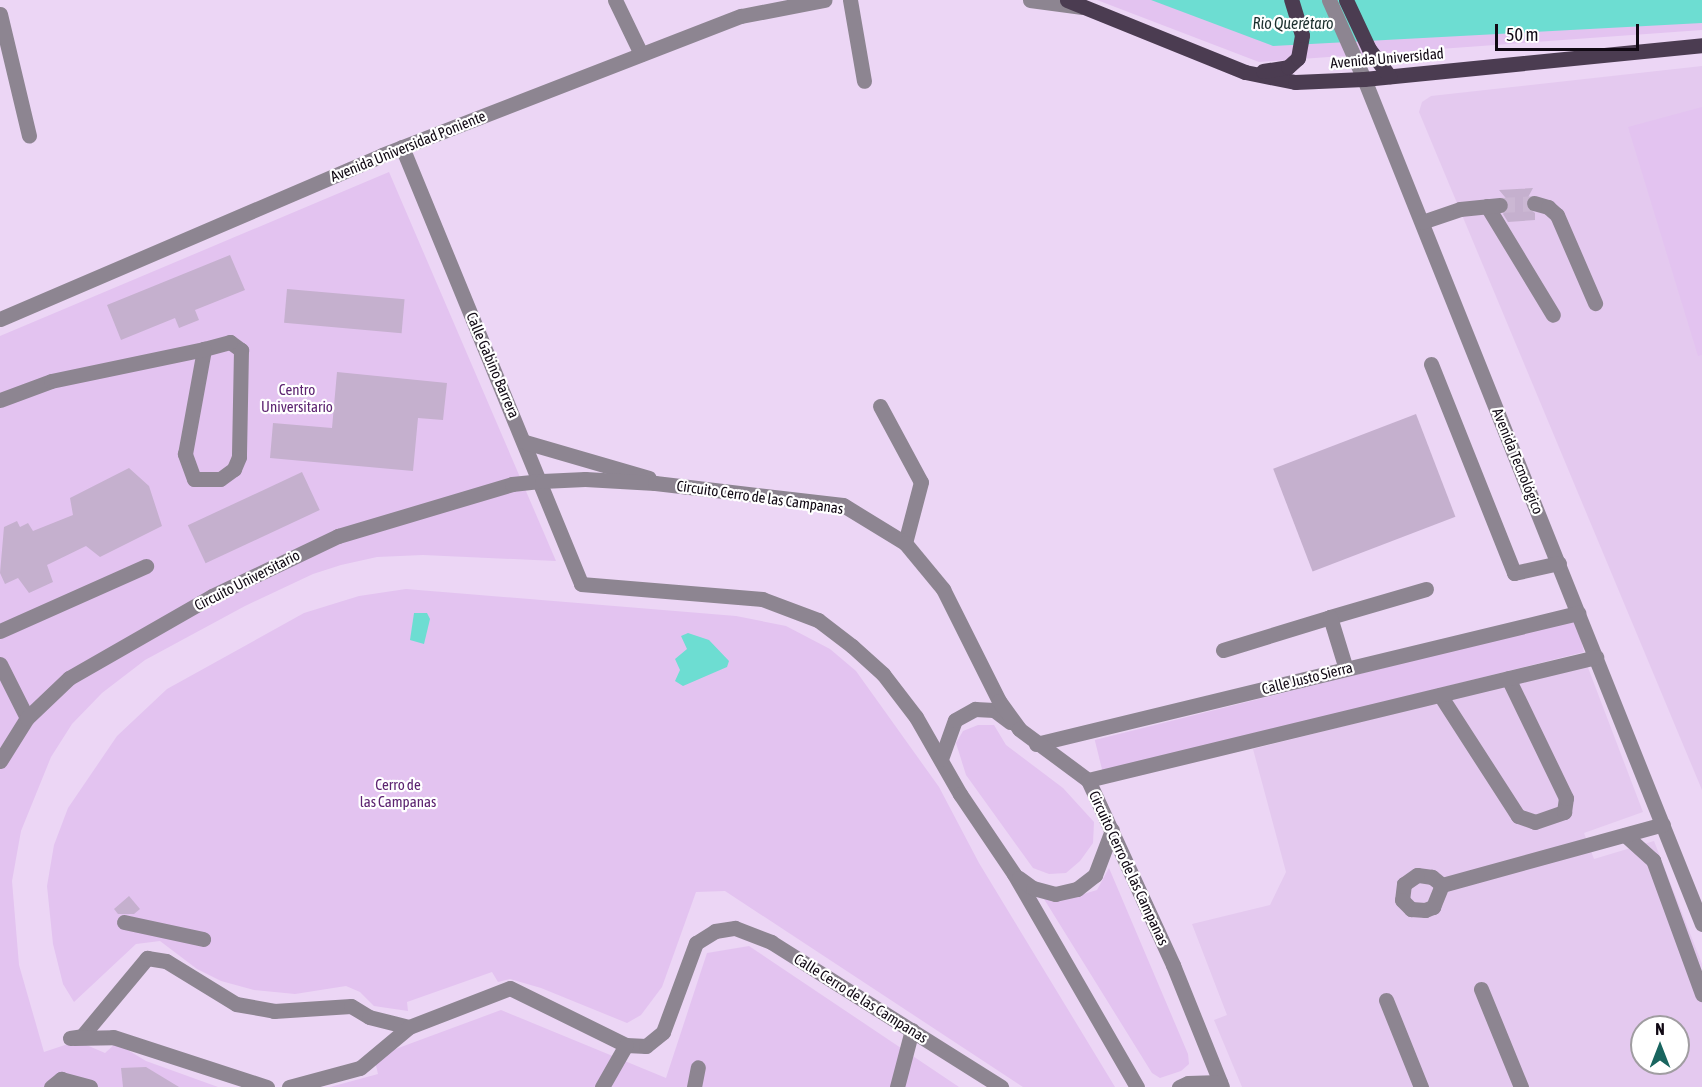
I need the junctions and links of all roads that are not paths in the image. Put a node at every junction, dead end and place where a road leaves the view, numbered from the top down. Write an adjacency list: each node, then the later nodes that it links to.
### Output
1 (615, 0): 12 (street)
2 (824, 0): 12 (street, Avenida Universidad Poniente)
3 (850, 0): 16 (street)
4 (1030, 0): 9 (street)
5 (1067, 0): 9 (main road, Avenida Universidad)
6 (1291, 0): 13 (main road)
7 (1329, 0): 15 (street, Avenida Tecnológico)
8 (1346, 0): 14 (main road)
9 (1087, 8): 13 (main road, Avenida Universidad)
10 (0, 14): 17 (street)
11 (1702, 45): 14 (main road, Avenida Universidad)
12 (641, 54): 18 (street, Avenida Universidad Poniente)
13 (1245, 72): 15 (main road, Avenida Universidad)
14 (1389, 76): 15 (main road, Avenida Universidad)
15 (1364, 79): 20 (street, Avenida Tecnológico)
16 (864, 81)
17 (29, 136)
18 (402, 147): 23 (street, Avenida Universidad Poniente); 28 (street, Calle Gabino Barrera)
19 (1534, 203): 21 (street)
20 (1422, 222): 22 (street); 32 (street, Avenida Tecnológico)
21 (1595, 303)
22 (1553, 315)
23 (0, 319)
24 (204, 349): 24 (street); 26 (street)
25 (1431, 364): 32 (street)
26 (0, 400)
27 (880, 406): 31 (street)
28 (525, 442): 29 (street, Calle Gabino Barrera); 30 (street)
29 (542, 481): 30 (street, Circuito Cerro de las Campanas); 44 (street, Circuito Universitario); 47 (street, Calle Gabino Barrera)
30 (655, 483): 31 (street, Circuito Cerro de las Campanas)
31 (905, 543): 45 (street, Circuito Cerro de las Campanas)
32 (1558, 563): 35 (street, Avenida Tecnológico)
33 (146, 566): 37 (street)
34 (1426, 590): 36 (street)
35 (1578, 613): 39 (street, Avenida Tecnológico); 41 (street, Calle Justo Sierra)
36 (1330, 617): 38 (street); 41 (street)
37 (0, 631)
38 (1223, 650)
39 (1596, 657): 42 (street); 50 (street, Avenida Tecnológico)
40 (0, 664): 44 (street)
41 (1346, 669): 46 (street, Calle Justo Sierra)
42 (1508, 678): 43 (street); 43 (street)
43 (1440, 695): 49 (street)
44 (27, 718): 48 (street, Circuito Universitario)
45 (1019, 729): 46 (street, Circuito Cerro de las Campanas); 47 (street)
46 (1036, 744): 49 (street, Circuito Cerro de las Campanas)
47 (941, 759): 53 (street)
48 (0, 761)
49 (1088, 780): 51 (street, Circuito Cerro de las Campanas)
50 (1664, 824): 52 (street); 56 (street, Avenida Tecnológico)
51 (1112, 830): 53 (street); 65 (street, Circuito Cerro de las Campanas)
52 (1625, 835): 54 (street); 59 (street)
53 (1014, 874): 74 (street)
54 (1442, 885)
55 (124, 922): 57 (street)
56 (1702, 924)
57 (203, 939)
58 (1481, 989): 77 (street)
59 (1702, 994)
60 (1386, 1000): 76 (street)
61 (409, 1027): 63 (street); 68 (street); 69 (street)
62 (912, 1030): 63 (street, Calle Cerro de las Campanas); 72 (street); 73 (street, Calle Cerro de las Campanas)
63 (626, 1045): 70 (street)
64 (698, 1067): 71 (street)
65 (1221, 1085): 75 (street)
66 (51, 1087): 67 (street)
67 (90, 1087)
68 (267, 1087)
69 (289, 1087)
70 (602, 1087)
71 (694, 1087)
72 (897, 1087)
73 (1001, 1087)
74 (1137, 1087)
75 (1179, 1087)
76 (1421, 1087)
77 (1521, 1087)

